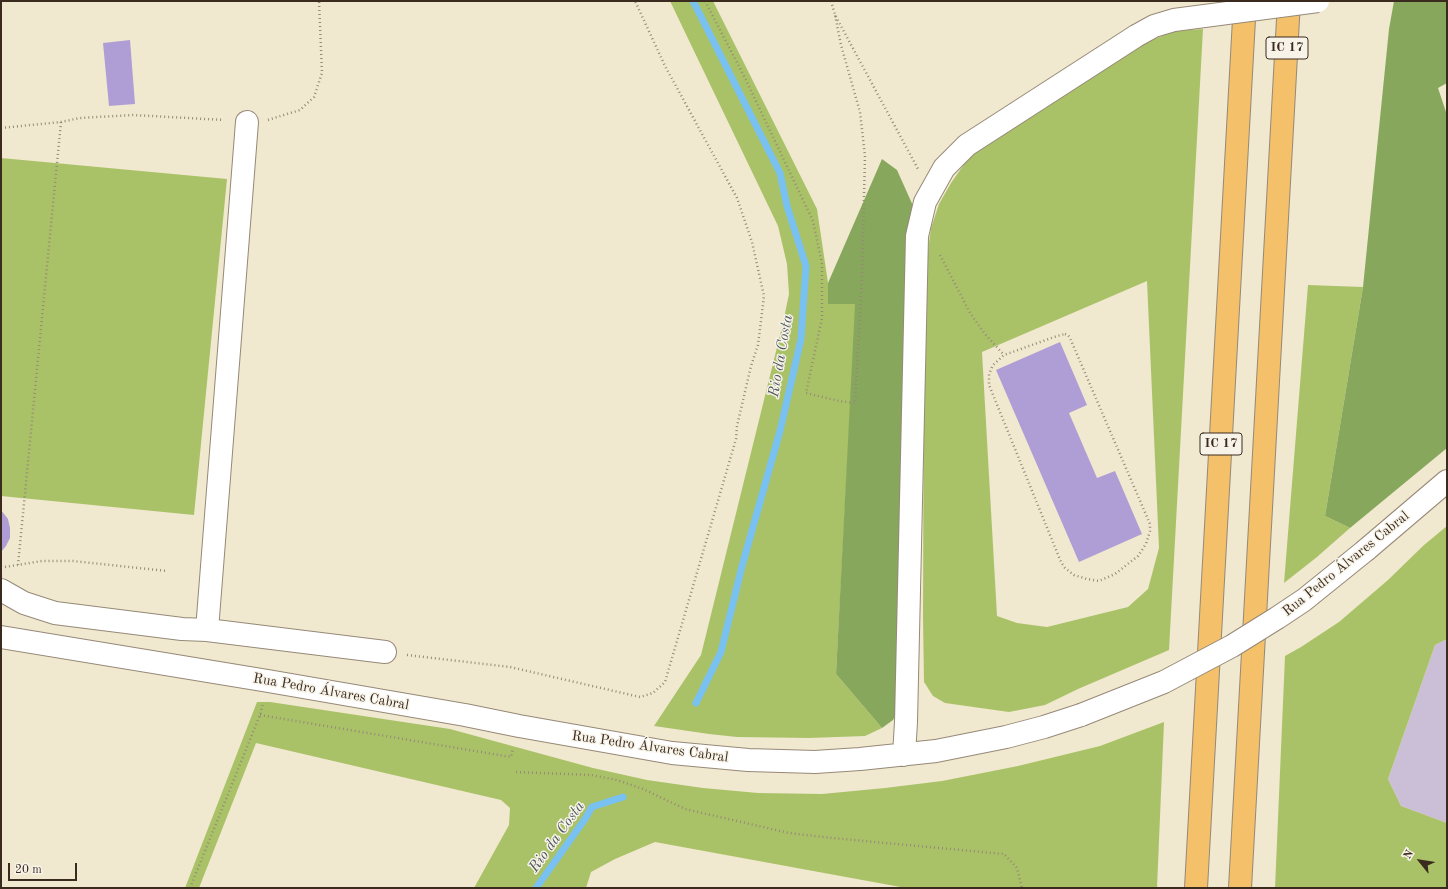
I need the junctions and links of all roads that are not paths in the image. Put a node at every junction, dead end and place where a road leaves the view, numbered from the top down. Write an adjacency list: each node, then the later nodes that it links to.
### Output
1 (1245, 1): 11 (highway, IC 17)
2 (1289, 1): 12 (highway, IC 17)
3 (1318, 1): 10 (street, bridge)
4 (247, 122): 7 (street)
5 (1447, 481): 10 (street, Rua Pedro Álvares Cabral, bridge)
6 (1, 590): 7 (street)
7 (208, 630): 9 (street)
8 (1, 637): 10 (street, Rua Pedro Álvares Cabral)
9 (385, 652)
10 (904, 755)
11 (1196, 888)
12 (1240, 888)

